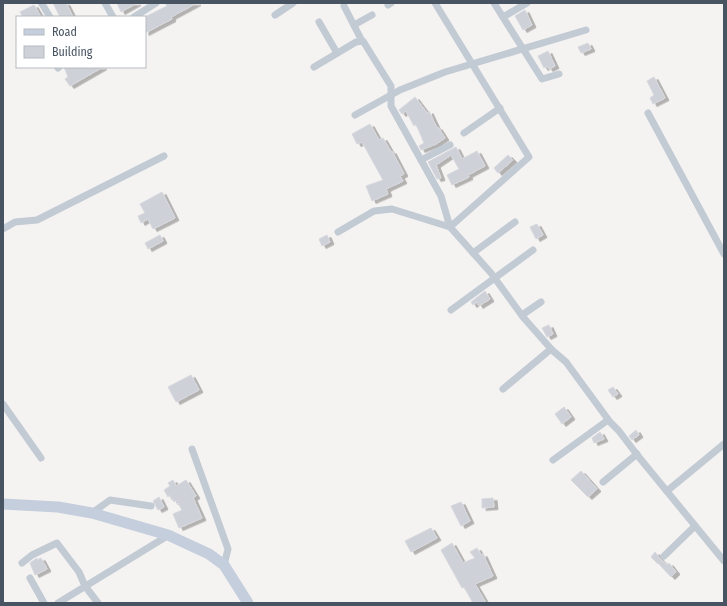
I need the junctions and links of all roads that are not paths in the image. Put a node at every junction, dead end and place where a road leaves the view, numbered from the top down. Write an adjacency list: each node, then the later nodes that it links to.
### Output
1 (105, 3): 11 (street)
2 (156, 3): 12 (street)
3 (293, 3): 13 (street)
4 (435, 3): 21 (street)
5 (494, 3): 14 (street)
6 (527, 3): 14 (street)
7 (42, 4): 10 (street)
8 (344, 6): 16 (street)
9 (372, 15): 16 (street)
10 (49, 16)
11 (112, 16)
12 (136, 16)
13 (275, 16)
14 (503, 17): 19 (street)
15 (319, 22): 20 (street)
16 (354, 25): 18 (street)
17 (586, 30): 19 (street)
18 (362, 41): 20 (street); 24 (street)
19 (523, 49): 21 (street); 23 (street)
20 (337, 53): 22 (street)
21 (473, 64): 24 (street); 25 (street)
22 (314, 67)
23 (559, 74)
24 (391, 96): 27 (street); 31 (street)
25 (500, 108): 28 (street); 33 (street)
26 (648, 113): 38 (street)
27 (355, 115)
28 (464, 133)
29 (450, 145): 31 (street)
30 (164, 156): 34 (street)
31 (421, 160): 33 (street)
32 (515, 222): 37 (street)
33 (450, 227): 35 (street); 37 (street)
34 (3, 229)
35 (338, 232)
36 (533, 250): 39 (street)
37 (473, 253): 39 (street)
38 (724, 254)
39 (494, 278): 41 (street); 42 (street)
40 (541, 302): 42 (street)
41 (451, 310)
42 (522, 315): 43 (street)
43 (551, 349): 44 (street); 46 (street)
44 (503, 389)
45 (3, 404): 50 (street)
46 (608, 420): 49 (street); 51 (street)
47 (723, 448): 53 (street)
48 (192, 449): 62 (street)
49 (637, 454): 52 (street); 53 (street)
50 (41, 458)
51 (553, 460)
52 (603, 482)
53 (666, 491): 57 (street)
54 (3, 504): 56 (main road)
55 (151, 506): 56 (street)
56 (92, 513): 58 (main road)
57 (695, 526): 59 (street); 60 (street)
58 (168, 535): 62 (main road); 64 (street)
59 (664, 556)
60 (724, 561)
61 (22, 563): 64 (street)
62 (224, 565): 68 (main road)
63 (30, 578): 65 (street)
64 (86, 586): 66 (street); 67 (street)
65 (44, 603)
66 (58, 603)
67 (98, 603)
68 (248, 603)

